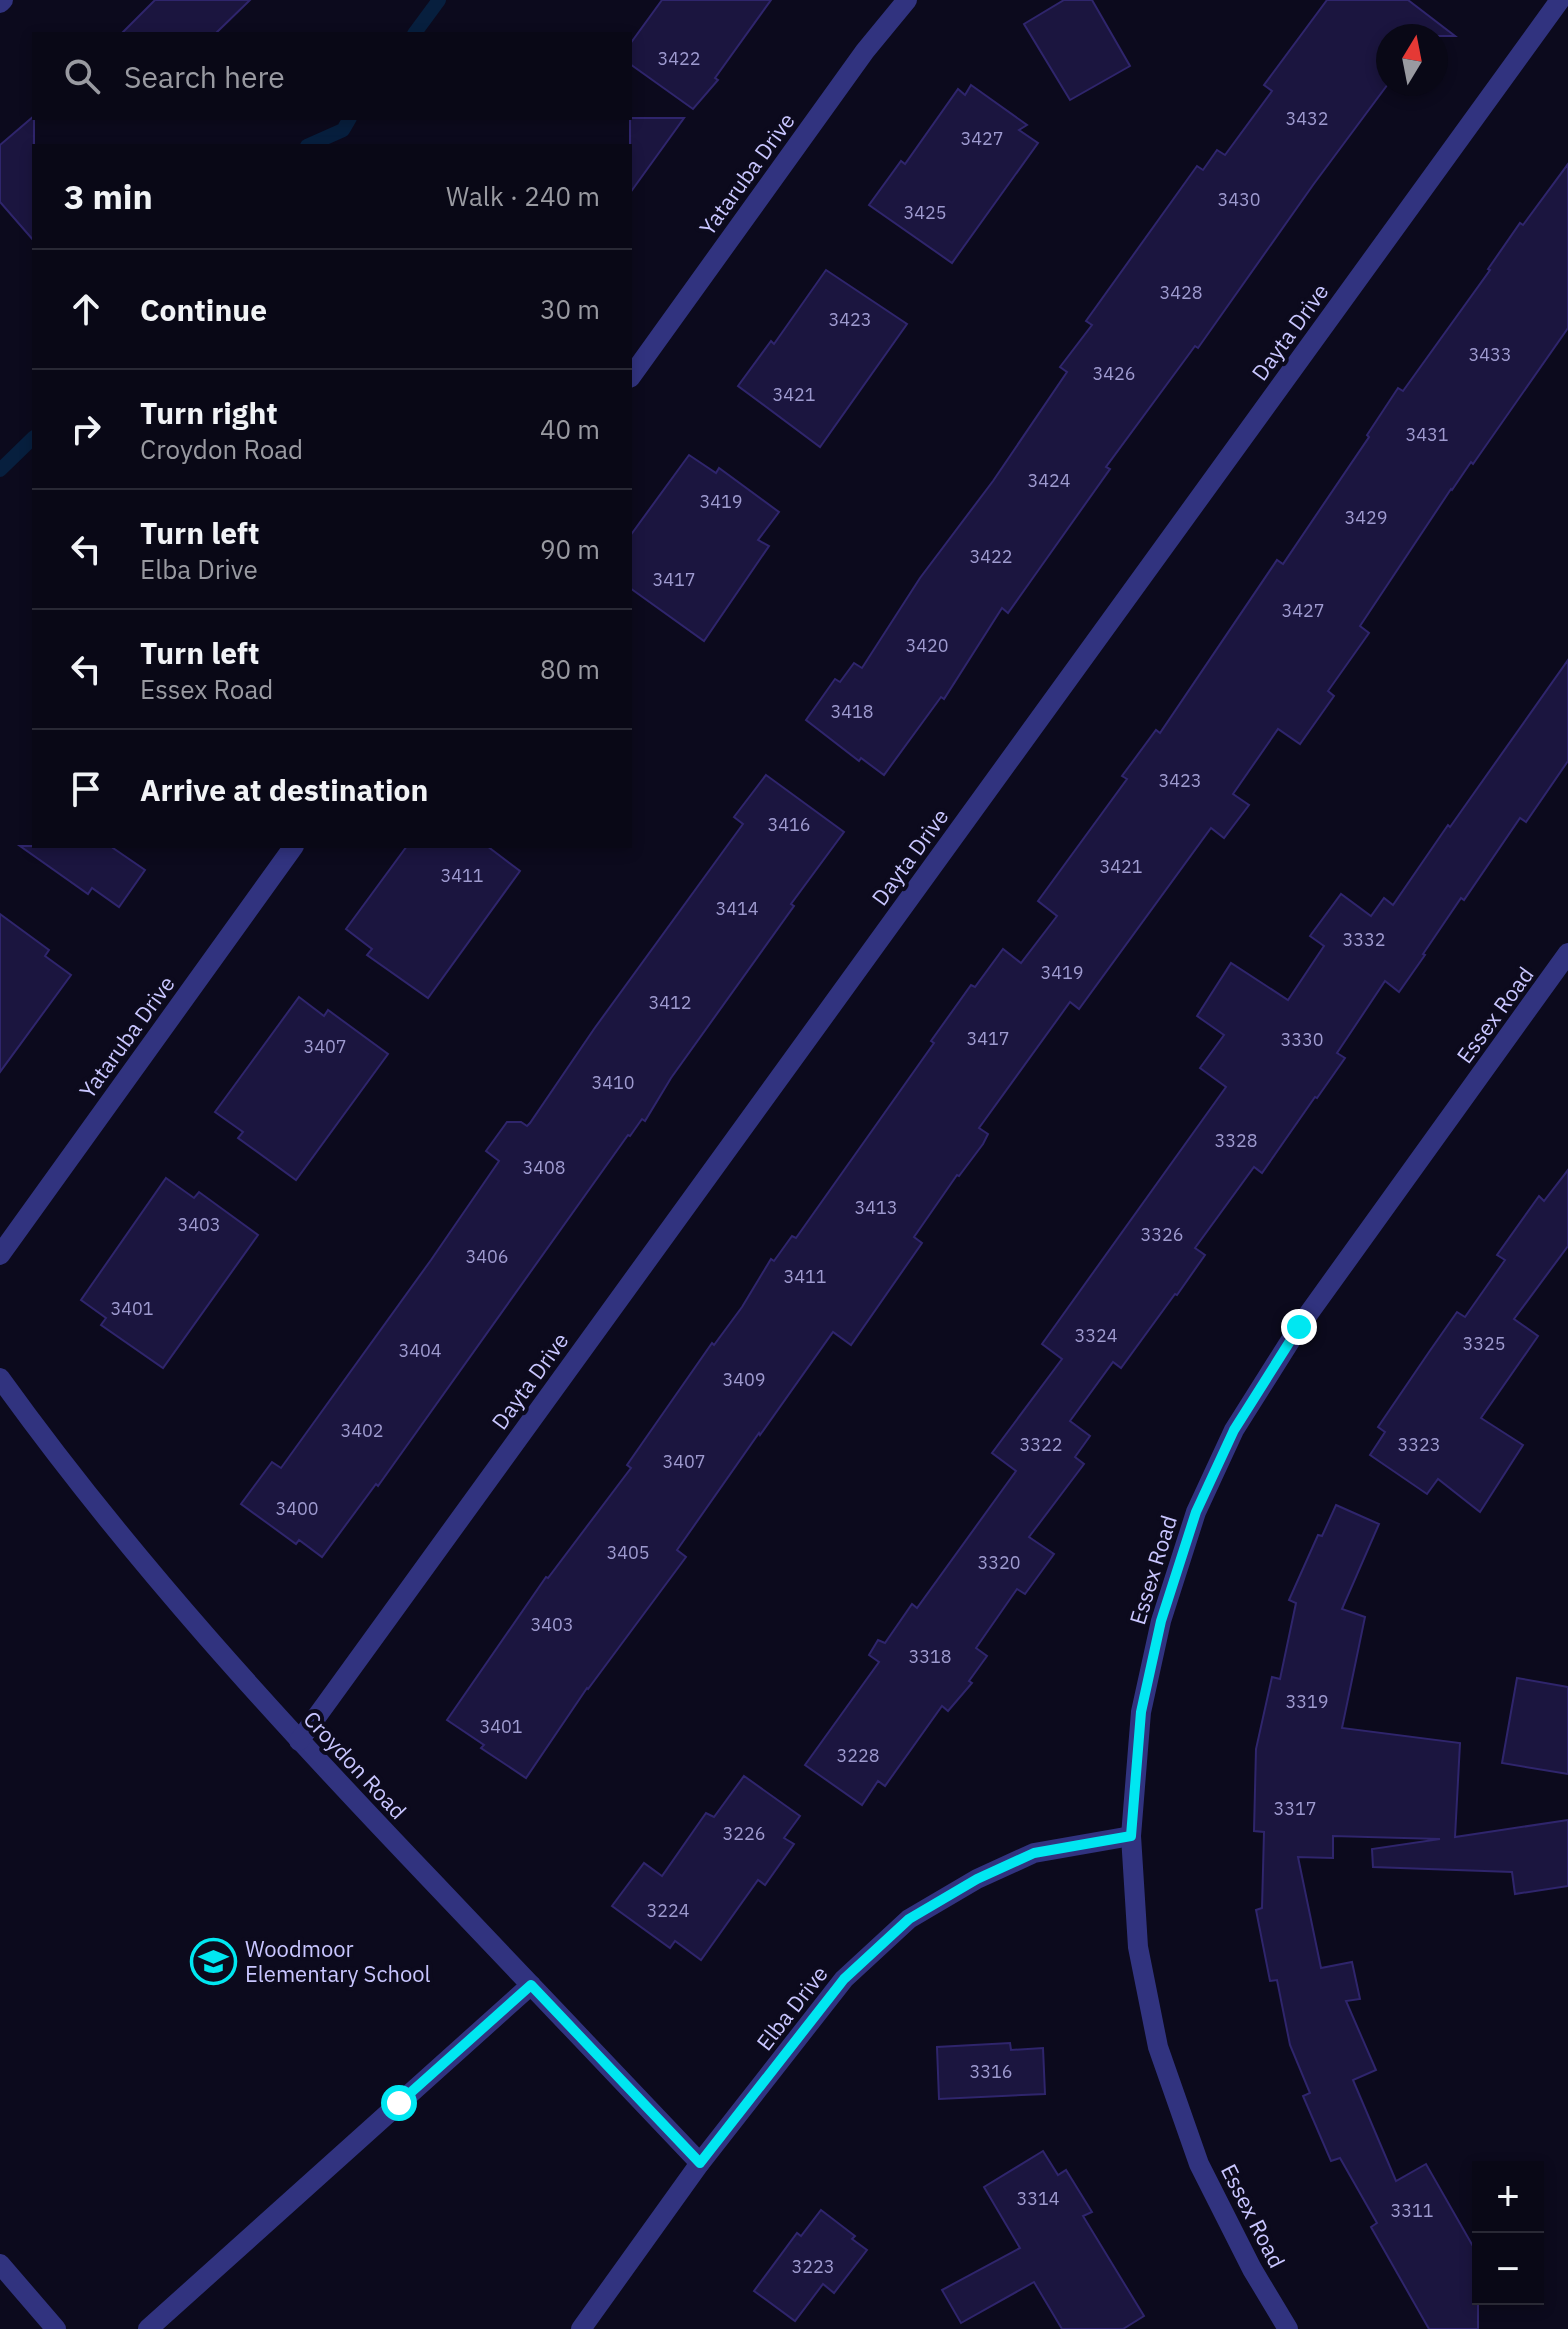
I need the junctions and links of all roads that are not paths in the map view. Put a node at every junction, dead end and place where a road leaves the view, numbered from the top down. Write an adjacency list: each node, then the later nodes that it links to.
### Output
1 (907, 0): 3 (street, Yataruba Drive)
2 (1560, 0): 8 (street, Dayta Drive)
3 (632, 375)
4 (293, 848): 6 (street, Yataruba Drive)
5 (1568, 953): 9 (street, Essex Road)
6 (0, 1255)
7 (0, 1378): 8 (street, Croydon Road)
8 (299, 1741): 10 (street, Croydon Road)
9 (1131, 1836): 11 (street, Elba Drive); 16 (street, Essex Road)
10 (531, 1985): 11 (street, Croydon Road); 14 (street)
11 (700, 2163): 15 (street, Elba Drive)
12 (0, 2264): 13 (street)
13 (56, 2329)
14 (148, 2329)
15 (581, 2329)
16 (1288, 2329)

